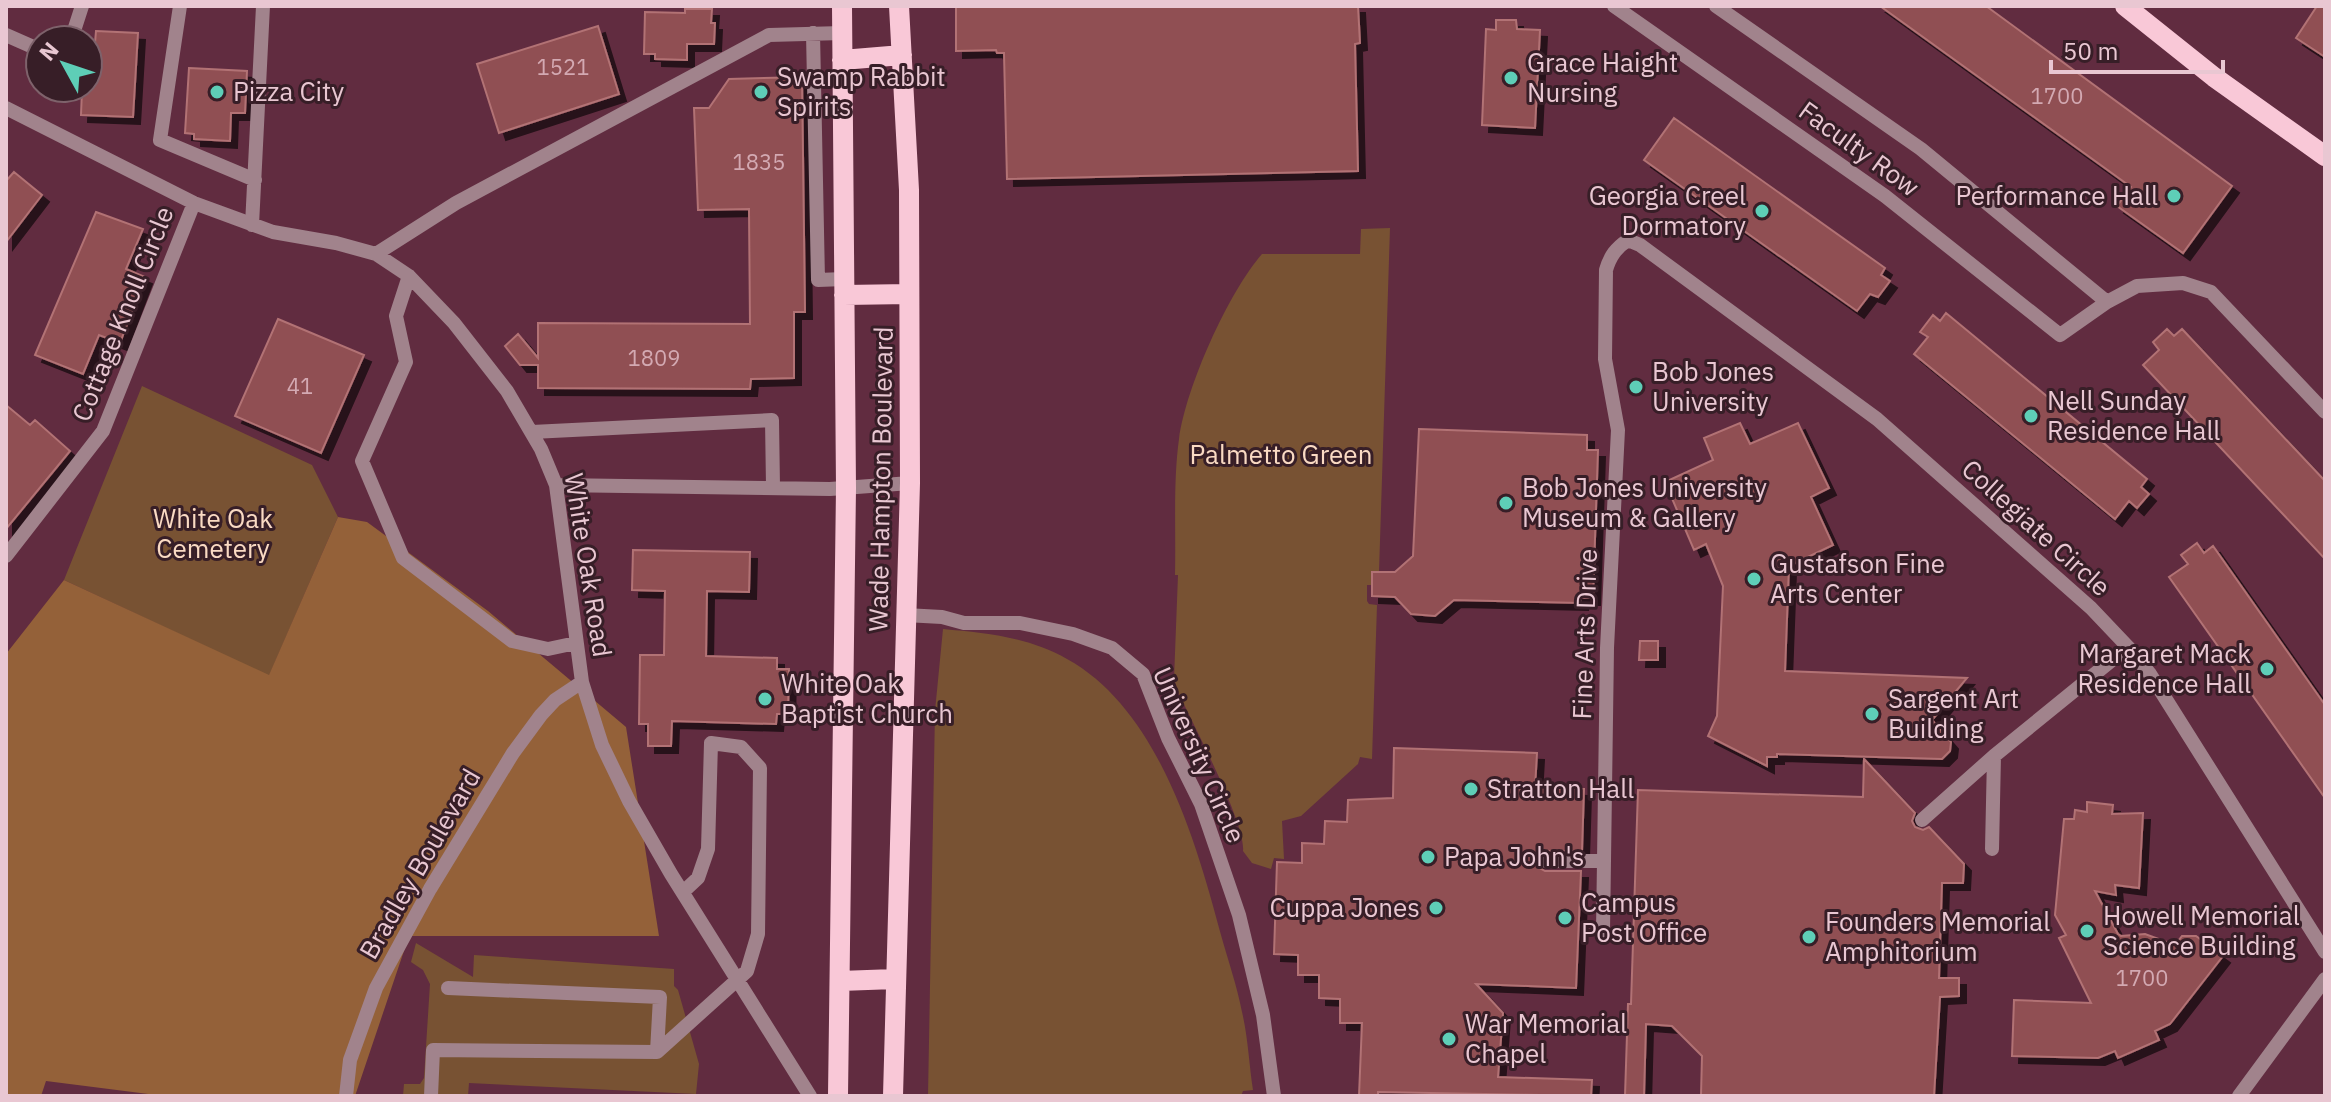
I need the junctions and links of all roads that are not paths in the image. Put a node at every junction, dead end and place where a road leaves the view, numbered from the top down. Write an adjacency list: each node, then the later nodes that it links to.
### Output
1 (180, 6): 14 (street)
2 (263, 6): 14 (street)
3 (842, 6): 9 (main road, Wade Hampton Boulevard)
4 (899, 6): 10 (main road, Wade Hampton Boulevard)
5 (1716, 6): 22 (street, Faculty Row)
6 (2125, 6): 13 (main road)
7 (1615, 7): 22 (street, Faculty Row)
8 (813, 33): 9 (street); 18 (street); 20 (street)
9 (842, 33): 11 (main road, Wade Hampton Boulevard)
10 (902, 55): 11 (main road); 21 (main road, Wade Hampton Boulevard)
11 (842, 60): 20 (main road, Wade Hampton Boulevard)
12 (6, 108): 15 (street, White Oak Road)
13 (2325, 156)
14 (255, 180): 16 (street)
15 (194, 203): 16 (street, White Oak Road); 29 (street, Cottage Knoll Circle)
16 (252, 225): 18 (street, White Oak Road)
17 (1617, 248): 32 (street, Collegiate Circle); 38 (street, Fine Arts Drive)
18 (376, 254): 19 (street, White Oak Road)
19 (409, 276): 24 (street, White Oak Road); 31 (street)
20 (844, 287): 21 (main road); 28 (main road, Wade Hampton Boulevard)
21 (909, 294): 25 (main road, Wade Hampton Boulevard)
22 (2107, 302): 23 (street, Faculty Row)
23 (2325, 412)
24 (532, 432): 26 (street, White Oak Road); 27 (street)
25 (910, 483): 28 (street); 30 (main road, Wade Hampton Boulevard)
26 (556, 485): 27 (street); 31 (street, White Oak Road)
27 (773, 487): 28 (street)
28 (846, 488): 45 (main road, Wade Hampton Boulevard)
29 (6, 556)
30 (905, 615): 42 (main road, Wade Hampton Boulevard); 53 (street, University Circle)
31 (576, 643): 33 (street, White Oak Road)
32 (2128, 647): 34 (street); 41 (street, Collegiate Circle)
33 (582, 682): 39 (street, White Oak Road); 48 (street, Bradley Boulevard)
34 (1994, 756): 35 (street); 36 (street)
35 (1922, 820)
36 (1992, 849)
37 (1546, 861): 38 (street)
38 (1604, 861): 40 (street, Fine Arts Drive)
39 (683, 892): 44 (street, White Oak Road); 44 (street)
40 (1603, 931)
41 (2325, 952)
42 (895, 979): 45 (main road); 52 (main road, Wade Hampton Boulevard)
43 (2325, 979): 54 (street)
44 (737, 980): 47 (street); 50 (street, White Oak Road)
45 (840, 981): 51 (main road, Wade Hampton Boulevard)
46 (448, 988): 47 (street)
47 (657, 1052): 49 (street)
48 (346, 1096)
49 (431, 1096)
50 (810, 1096)
51 (838, 1096)
52 (893, 1096)
53 (1274, 1096)
54 (2239, 1096)

